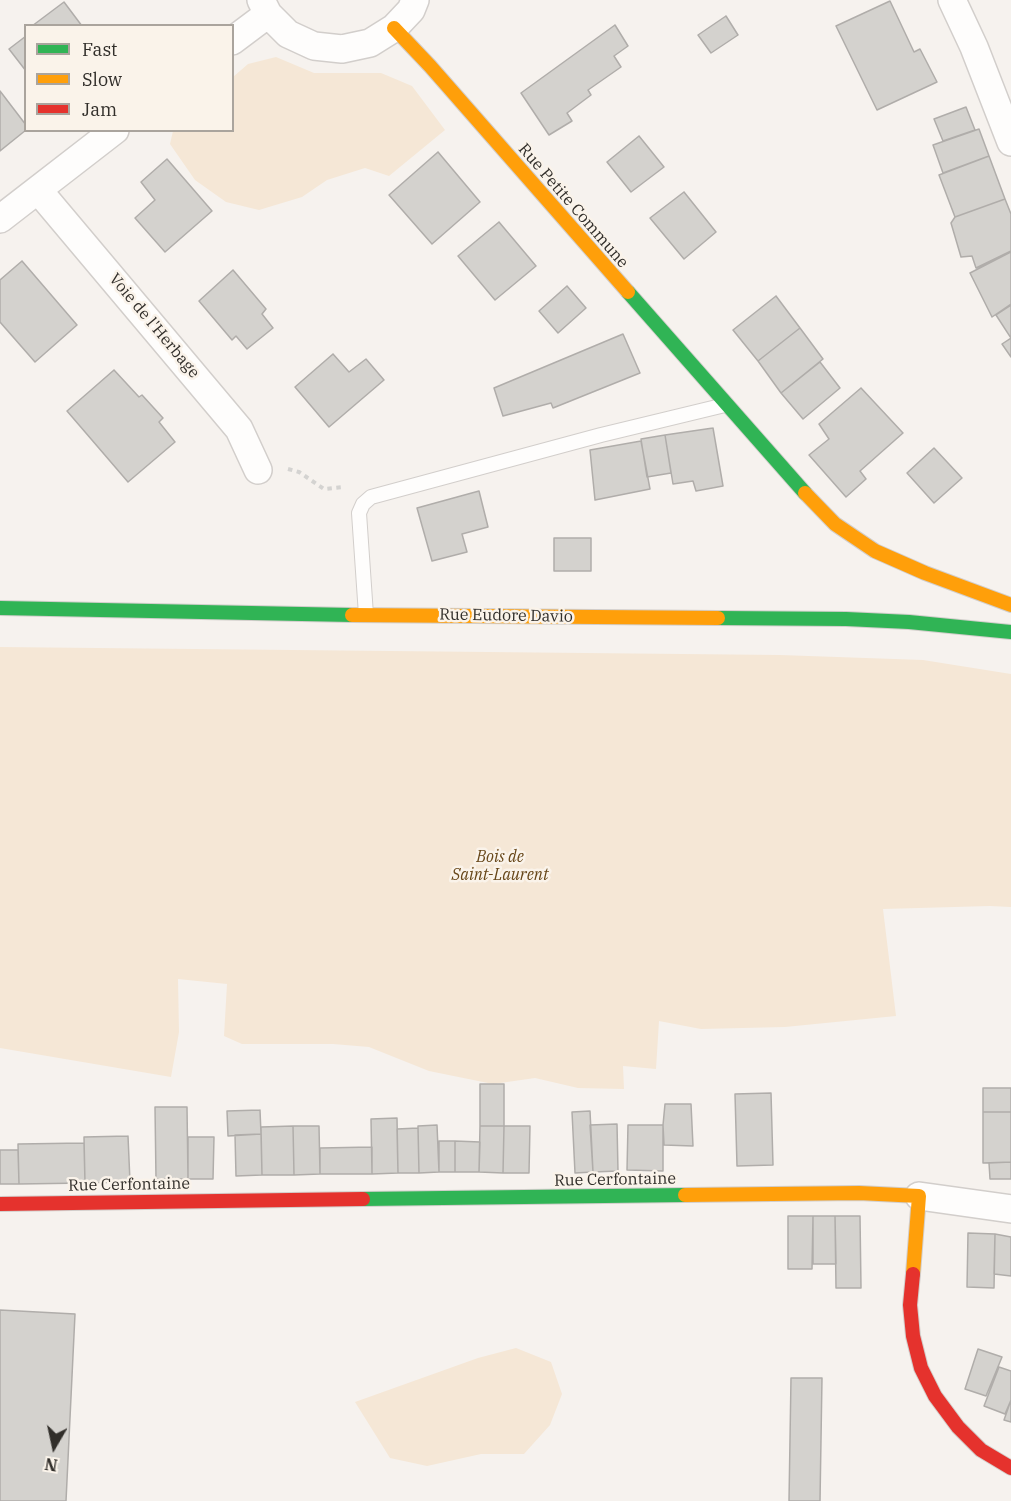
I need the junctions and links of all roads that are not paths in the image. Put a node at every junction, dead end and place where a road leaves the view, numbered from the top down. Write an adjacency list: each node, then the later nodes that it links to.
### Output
1 (415, 0): 4 (street)
2 (952, 0): 7 (street)
3 (264, 7): 4 (street); 5 (street)
4 (394, 28): 10 (street, Rue Petite Commune)
5 (234, 39)
6 (112, 132): 8 (street)
7 (1011, 142)
8 (38, 190): 9 (street); 11 (street, Voie de l'Herbage)
9 (0, 219)
10 (728, 404): 12 (street, Rue Petite Commune); 14 (lane)
11 (258, 470)
12 (1011, 605)
13 (0, 608): 14 (street, Rue Eudore Davio)
14 (366, 615): 15 (street, Rue Eudore Davio)
15 (1011, 632)
16 (920, 1196): 17 (street, Rue Cerfontaine); 18 (street); 19 (street)
17 (0, 1204)
18 (1011, 1209)
19 (1011, 1468)

